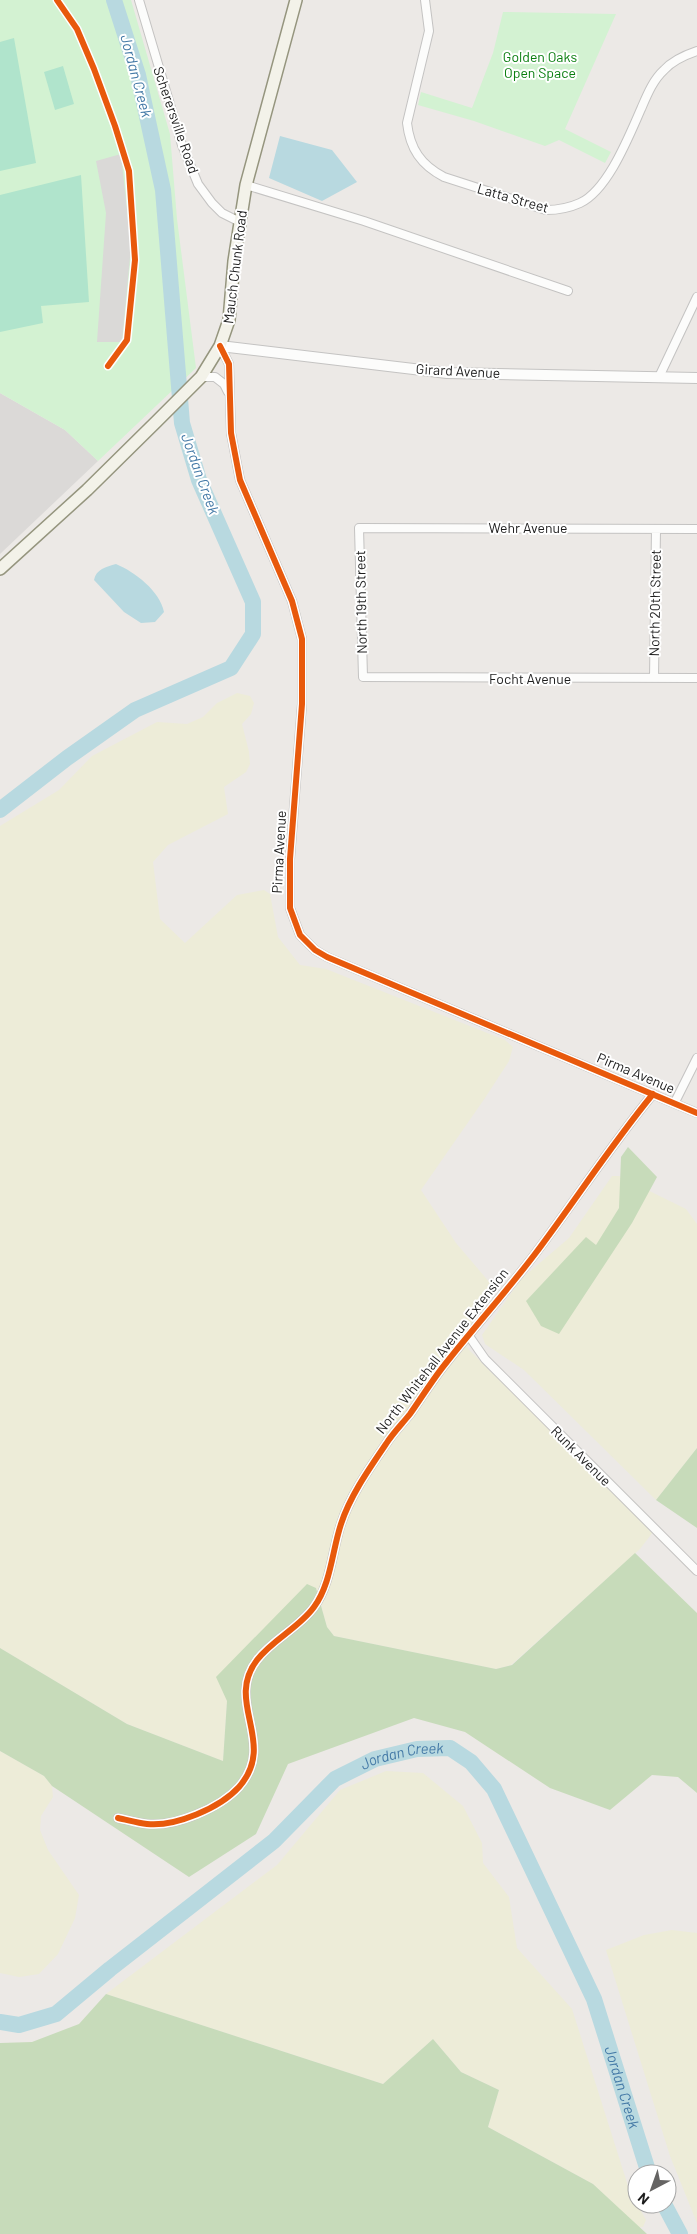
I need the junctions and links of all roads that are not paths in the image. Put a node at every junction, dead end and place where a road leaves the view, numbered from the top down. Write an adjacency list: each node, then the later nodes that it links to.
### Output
1 (139, 0): 6 (street, Scherersville Road)
2 (296, 0): 5 (main road, Mauch Chunk Road)
3 (424, 0): 4 (street, Latta Street)
4 (697, 51)
5 (246, 185): 6 (main road, Mauch Chunk Road); 7 (street)
6 (240, 222): 10 (main road, Mauch Chunk Road)
7 (568, 291)
8 (697, 297): 9 (street)
9 (693, 313): 12 (street)
10 (220, 346): 11 (main road, Mauch Chunk Road); 12 (street, Girard Avenue); 14 (street, Pirma Avenue)
11 (201, 377): 14 (street); 18 (main road, Mauch Chunk Road)
12 (659, 377): 13 (street, Girard Avenue)
13 (697, 378)
14 (228, 393): 23 (street, Pirma Avenue)
15 (359, 528): 16 (street, Wehr Avenue); 19 (street, North 19th Street)
16 (656, 528): 17 (street, Wehr Avenue); 20 (street, North 20th Street)
17 (697, 529)
18 (0, 568)
19 (363, 678): 20 (street, Focht Avenue)
20 (654, 678): 21 (street, Focht Avenue)
21 (697, 678)
22 (697, 1058): 24 (street)
23 (653, 1094): 24 (street, Pirma Avenue); 26 (street, North Whitehall Avenue Extension)
24 (675, 1102): 25 (street, Pirma Avenue)
25 (697, 1113)
26 (469, 1336): 27 (street, Runk Avenue); 28 (street, North Whitehall Avenue Extension)
27 (697, 1571)
28 (118, 1818)

